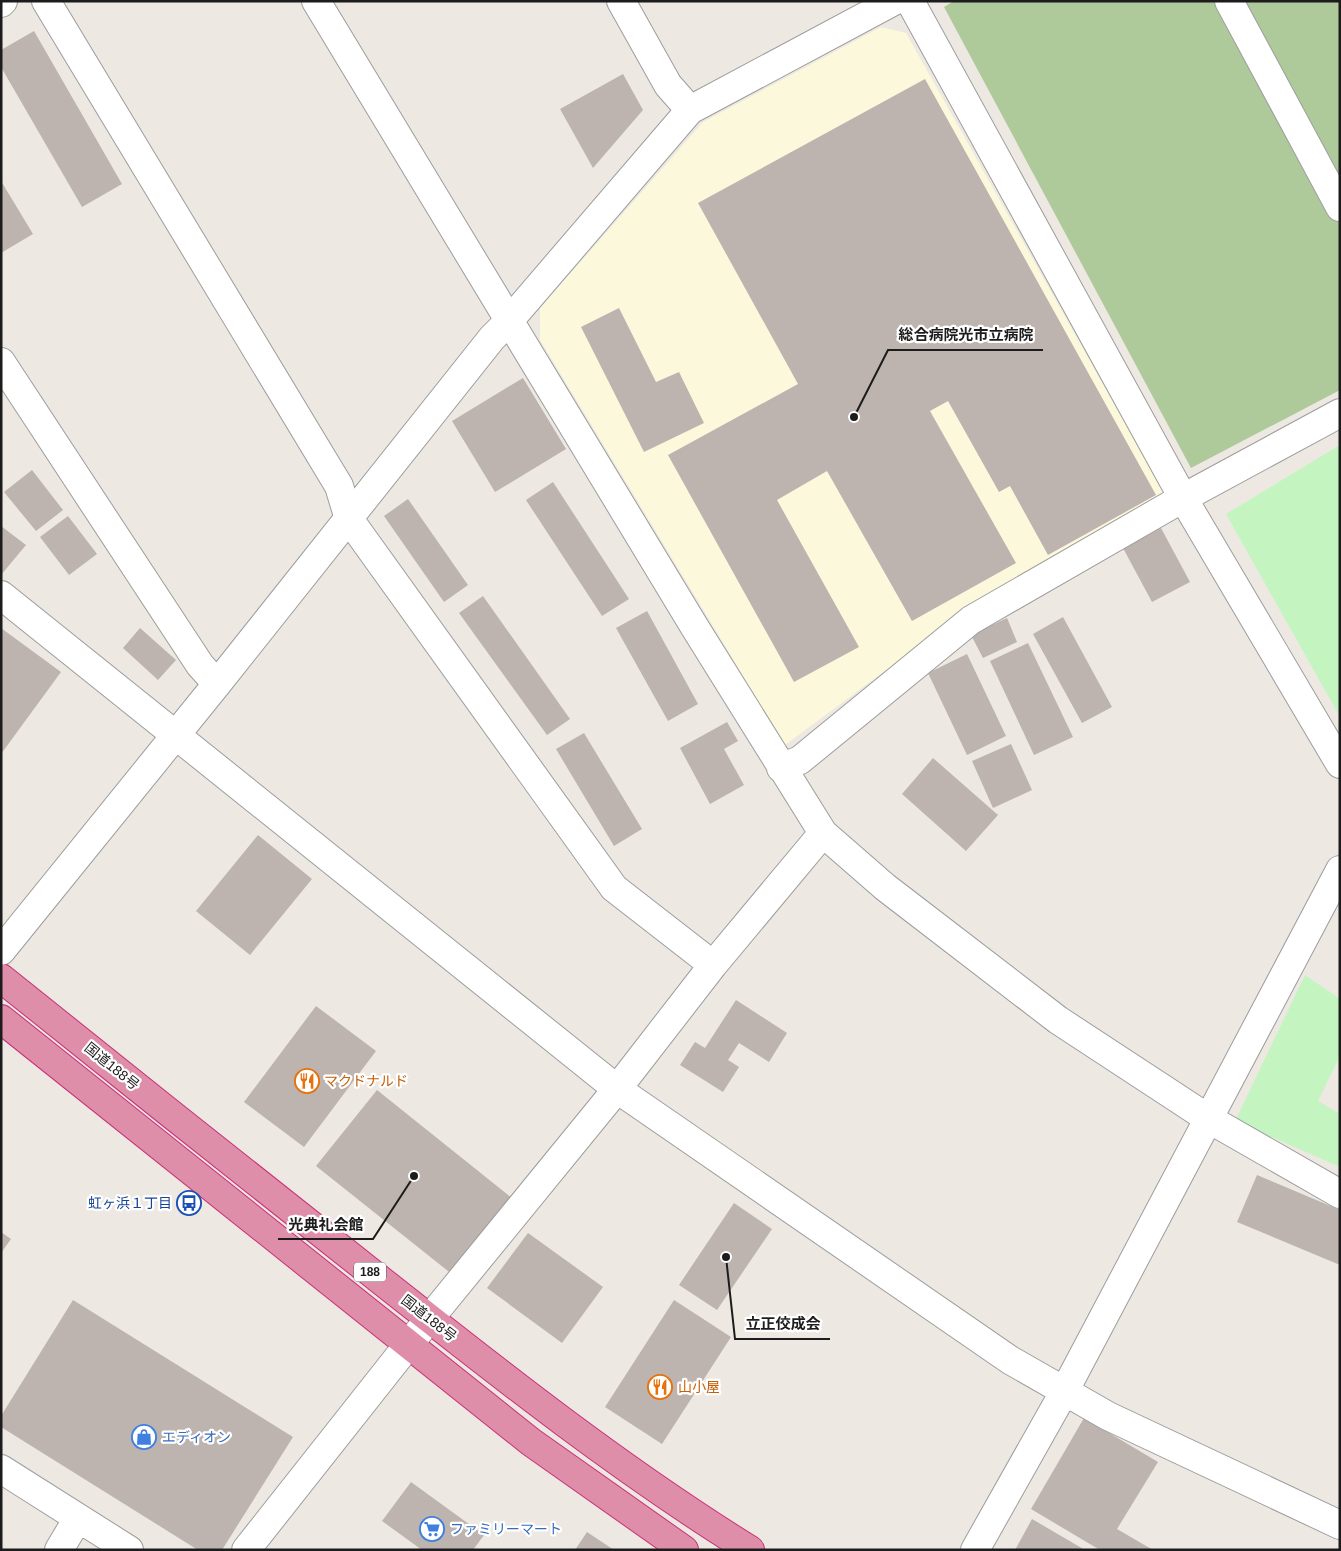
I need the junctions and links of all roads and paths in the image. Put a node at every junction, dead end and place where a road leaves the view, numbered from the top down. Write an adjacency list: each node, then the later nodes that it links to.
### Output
1 (46, 1): 13 (street)
2 (316, 1): 9 (street)
3 (621, 1): 7 (street)
4 (894, 1): 7 (street)
5 (910, 1): 12 (street)
6 (1229, 1): 8 (street)
7 (690, 110): 9 (street)
8 (1340, 206)
9 (510, 321): 13 (street); 18 (street)
10 (1, 362): 15 (street)
11 (1340, 413): 12 (street)
12 (1183, 498): 17 (street); 18 (street)
13 (349, 519): 15 (street); 22 (street)
14 (1, 595): 16 (street)
15 (217, 684): 16 (street)
16 (174, 735): 21 (street); 25 (street)
17 (1340, 764)
18 (781, 768): 19 (street)
19 (823, 833): 22 (street); 26 (street)
20 (1340, 870): 26 (street)
21 (1, 951)
22 (713, 965): 25 (street)
23 (1, 978): 28 (highway, 国道188号 / 188)
24 (1, 1019): 29 (highway, 188)
25 (617, 1089): 28 (street); 30 (street)
26 (1208, 1118): 27 (street); 30 (street)
27 (1340, 1194)
28 (430, 1320): 29 (street); 38 (highway, 国道188号 / 188)
29 (408, 1345): 36 (street); 37 (highway, 188)
30 (1064, 1392): 33 (street); 39 (street)
31 (1, 1469): 32 (street)
32 (78, 1518): 34 (street); 35 (street)
33 (1340, 1525)
34 (59, 1550)
35 (129, 1550)
36 (246, 1550)
37 (684, 1550)
38 (750, 1550)
39 (975, 1550)

